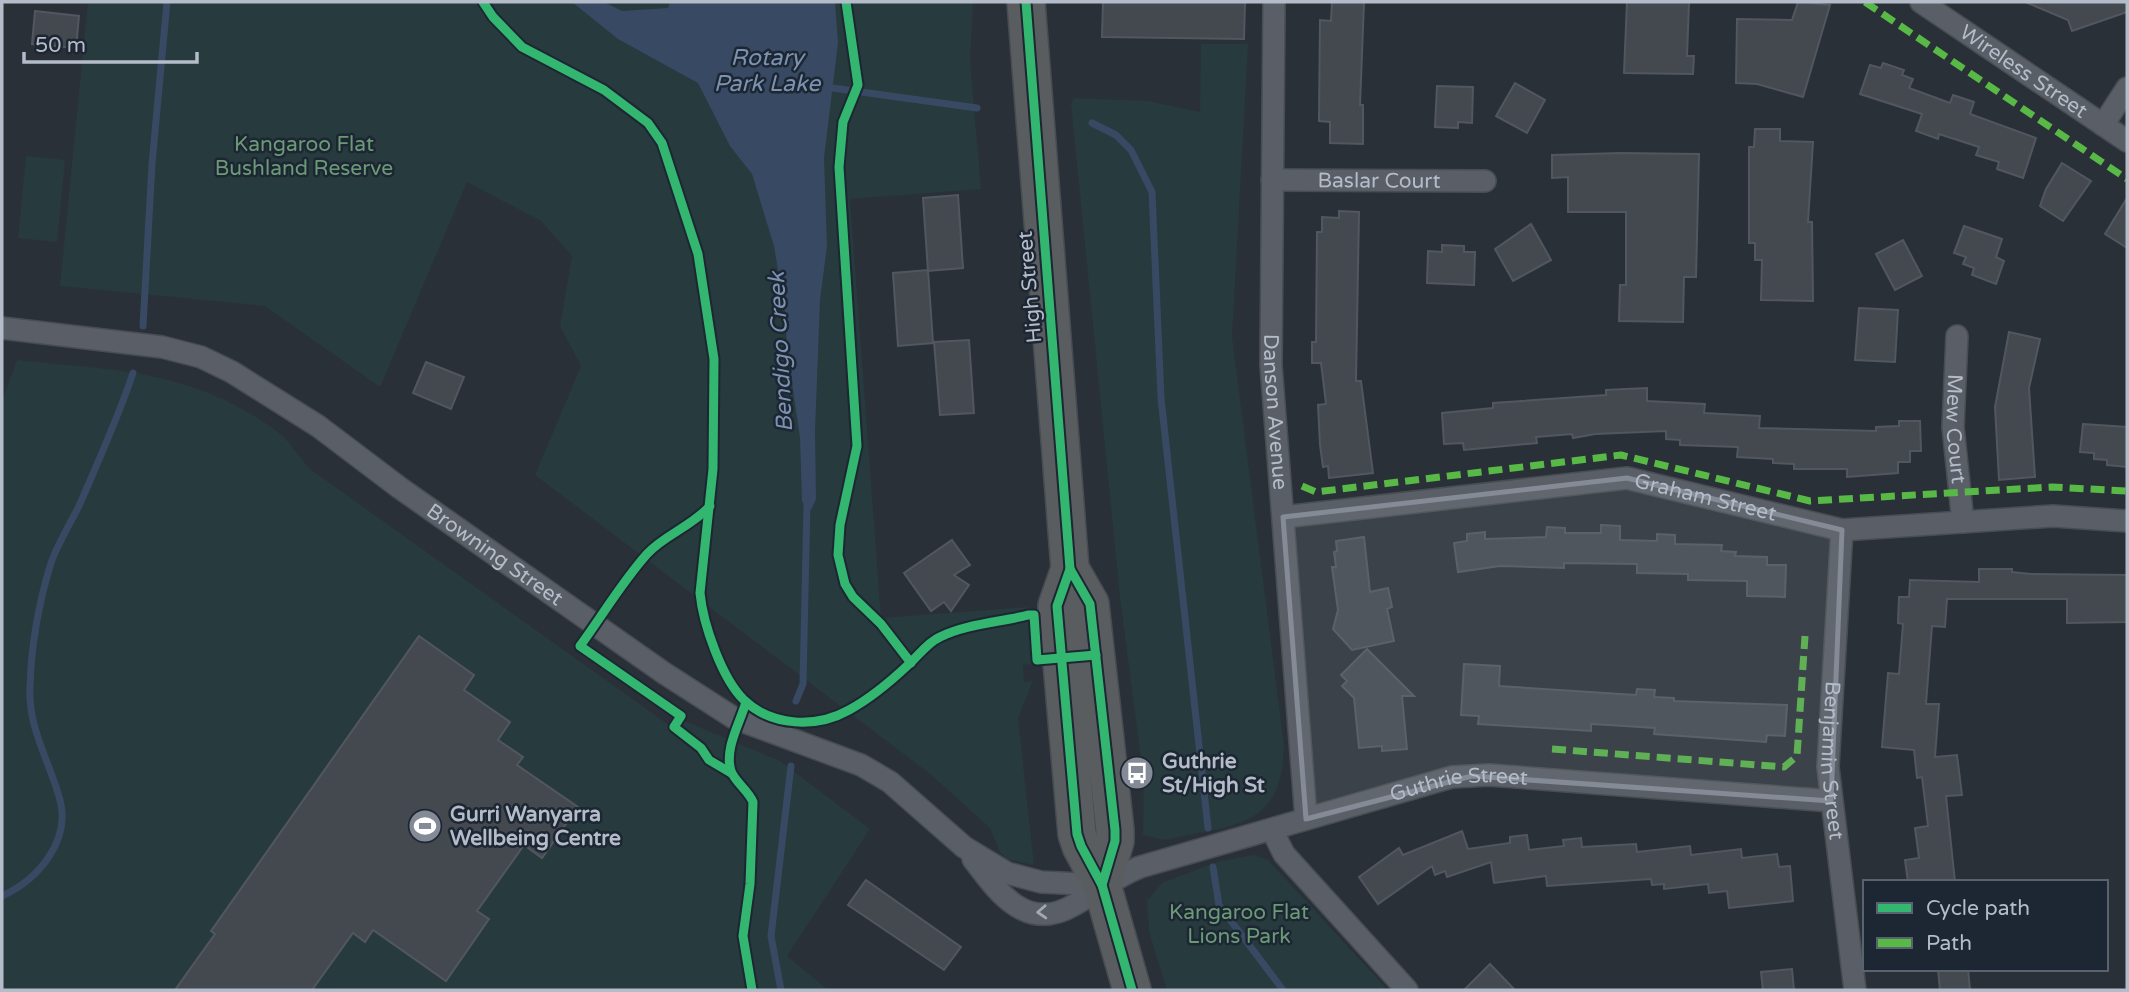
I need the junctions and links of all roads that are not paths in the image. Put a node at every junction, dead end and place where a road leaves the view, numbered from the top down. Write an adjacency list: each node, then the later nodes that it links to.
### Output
1 (1026, 2): 19 (highway, High Street)
2 (1274, 2): 7 (street, Danson Avenue)
3 (1921, 2): 5 (street, Wireless Street)
4 (2127, 88): 5 (street)
5 (2103, 125): 6 (street, Wireless Street)
6 (2127, 141)
7 (1272, 180): 8 (street, Baslar Court); 11 (street, Danson Avenue)
8 (1485, 181)
9 (2, 328): 18 (street, Browning Street)
10 (1957, 336): 13 (street, Mew Court)
11 (1283, 517): 14 (street, Graham Street); 16 (street, Danson Avenue)
12 (2127, 521): 13 (street, Graham Street)
13 (1963, 522): 14 (street, Graham Street)
14 (1842, 530): 15 (street, Benjamin Street)
15 (1831, 801): 16 (street, Guthrie Street); 22 (street, Benjamin Street)
16 (1306, 819): 17 (street, Guthrie Street)
17 (1272, 830): 19 (street, Guthrie Street); 21 (street)
18 (964, 847): 19 (street, Browning Street); 19 (street, Browning Street, one-way to 18)
19 (1102, 885): 20 (highway)
20 (1132, 990)
21 (1407, 990)
22 (1855, 990)

